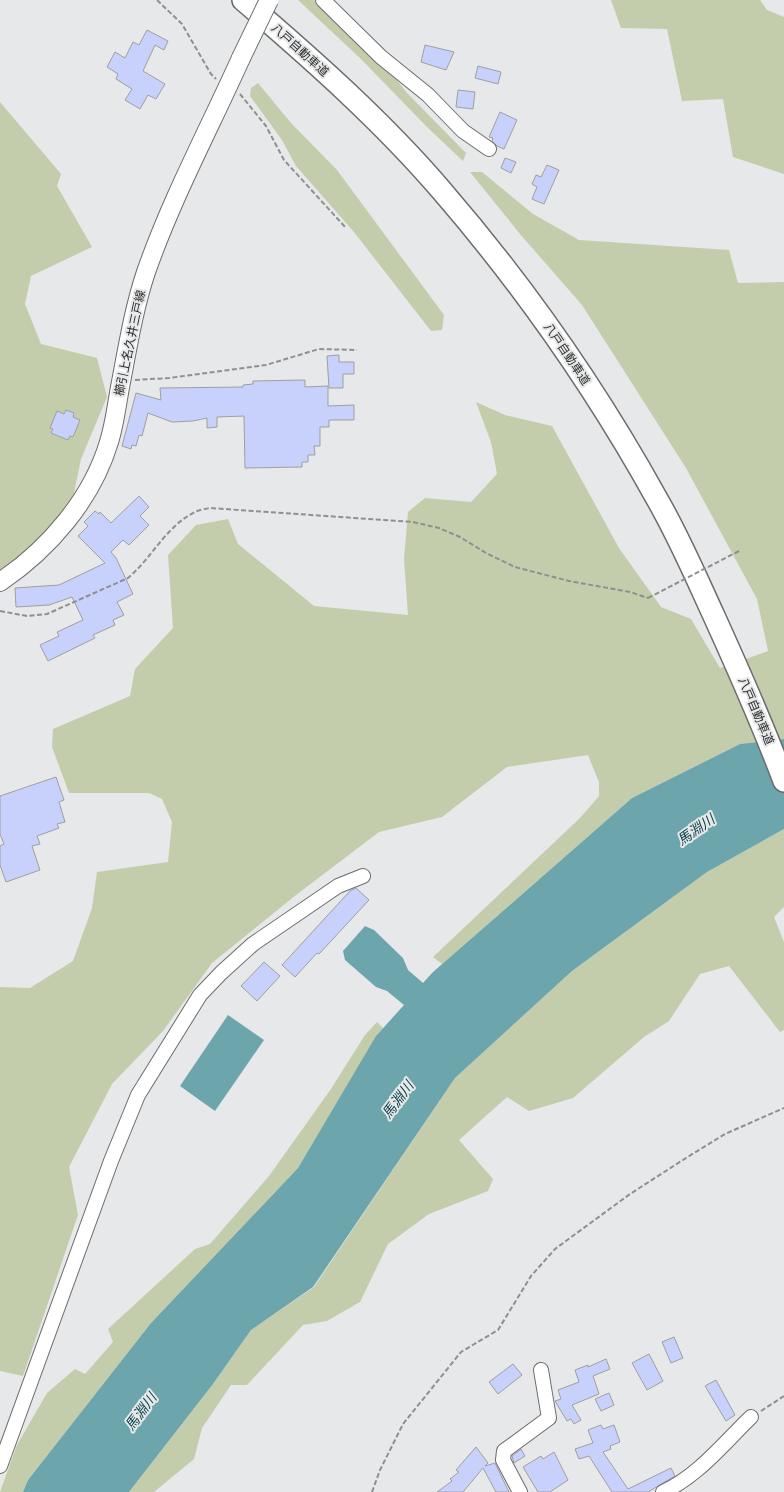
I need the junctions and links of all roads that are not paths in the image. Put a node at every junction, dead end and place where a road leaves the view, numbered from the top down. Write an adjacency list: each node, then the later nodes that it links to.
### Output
1 (243, 0): 7 (highway, 八戸自動車道)
2 (259, 0): 7 (highway, 八戸自動車道)
3 (269, 0): 6 (main road, 櫛引上名久井三戸線, bridge)
4 (323, 0): 5 (street)
5 (490, 149)
6 (0, 582)
7 (730, 639): 8 (highway, 八戸自動車道); 9 (highway, 八戸自動車道)
8 (784, 754)
9 (784, 781)
10 (363, 876): 13 (street)
11 (541, 1370): 15 (street)
12 (751, 1417): 14 (street)
13 (0, 1466)
14 (671, 1490)
15 (520, 1492)

